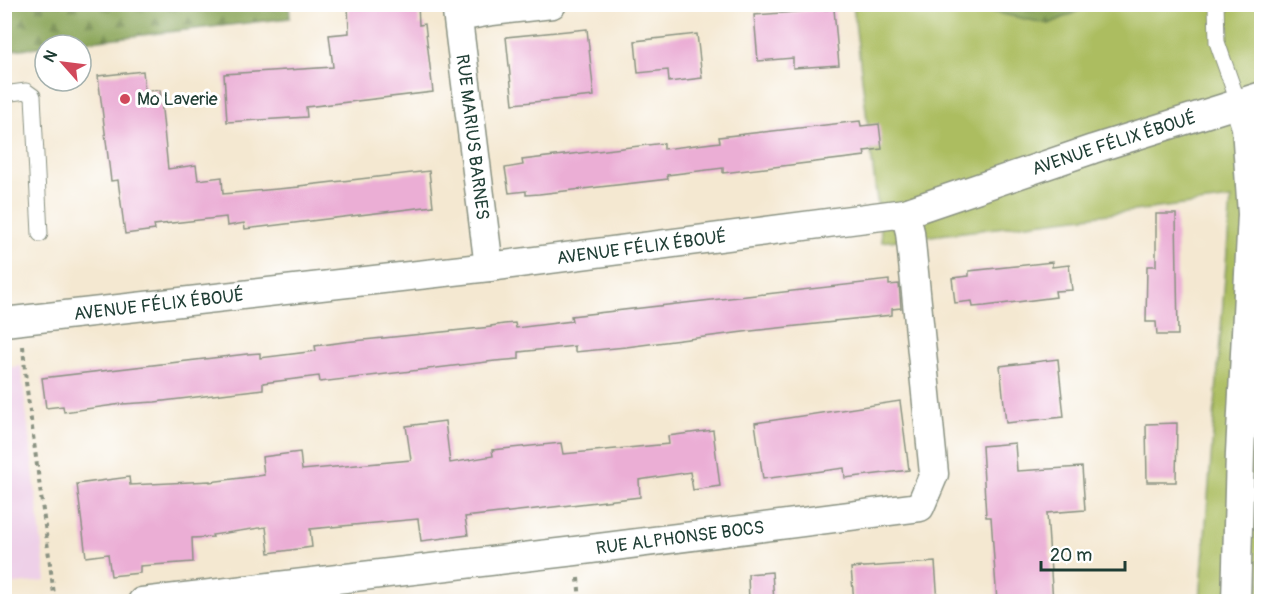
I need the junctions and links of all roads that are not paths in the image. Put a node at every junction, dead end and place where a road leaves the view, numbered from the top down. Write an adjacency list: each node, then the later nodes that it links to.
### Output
1 (552, 4): 3 (street)
2 (1215, 4): 5 (lane)
3 (457, 11): 8 (street, RUE MARIUS BARNES)
4 (4, 94): 7 (lane)
5 (1250, 99): 6 (street, AVENUE FÉLIX ÉBOUÉ); 11 (street)
6 (904, 213): 8 (street, AVENUE FÉLIX ÉBOUÉ); 10 (street, RUE ALPHONSE BOCS)
7 (40, 234)
8 (489, 267): 9 (street, AVENUE FÉLIX ÉBOUÉ)
9 (13, 321)
10 (142, 602)
11 (1236, 602)

